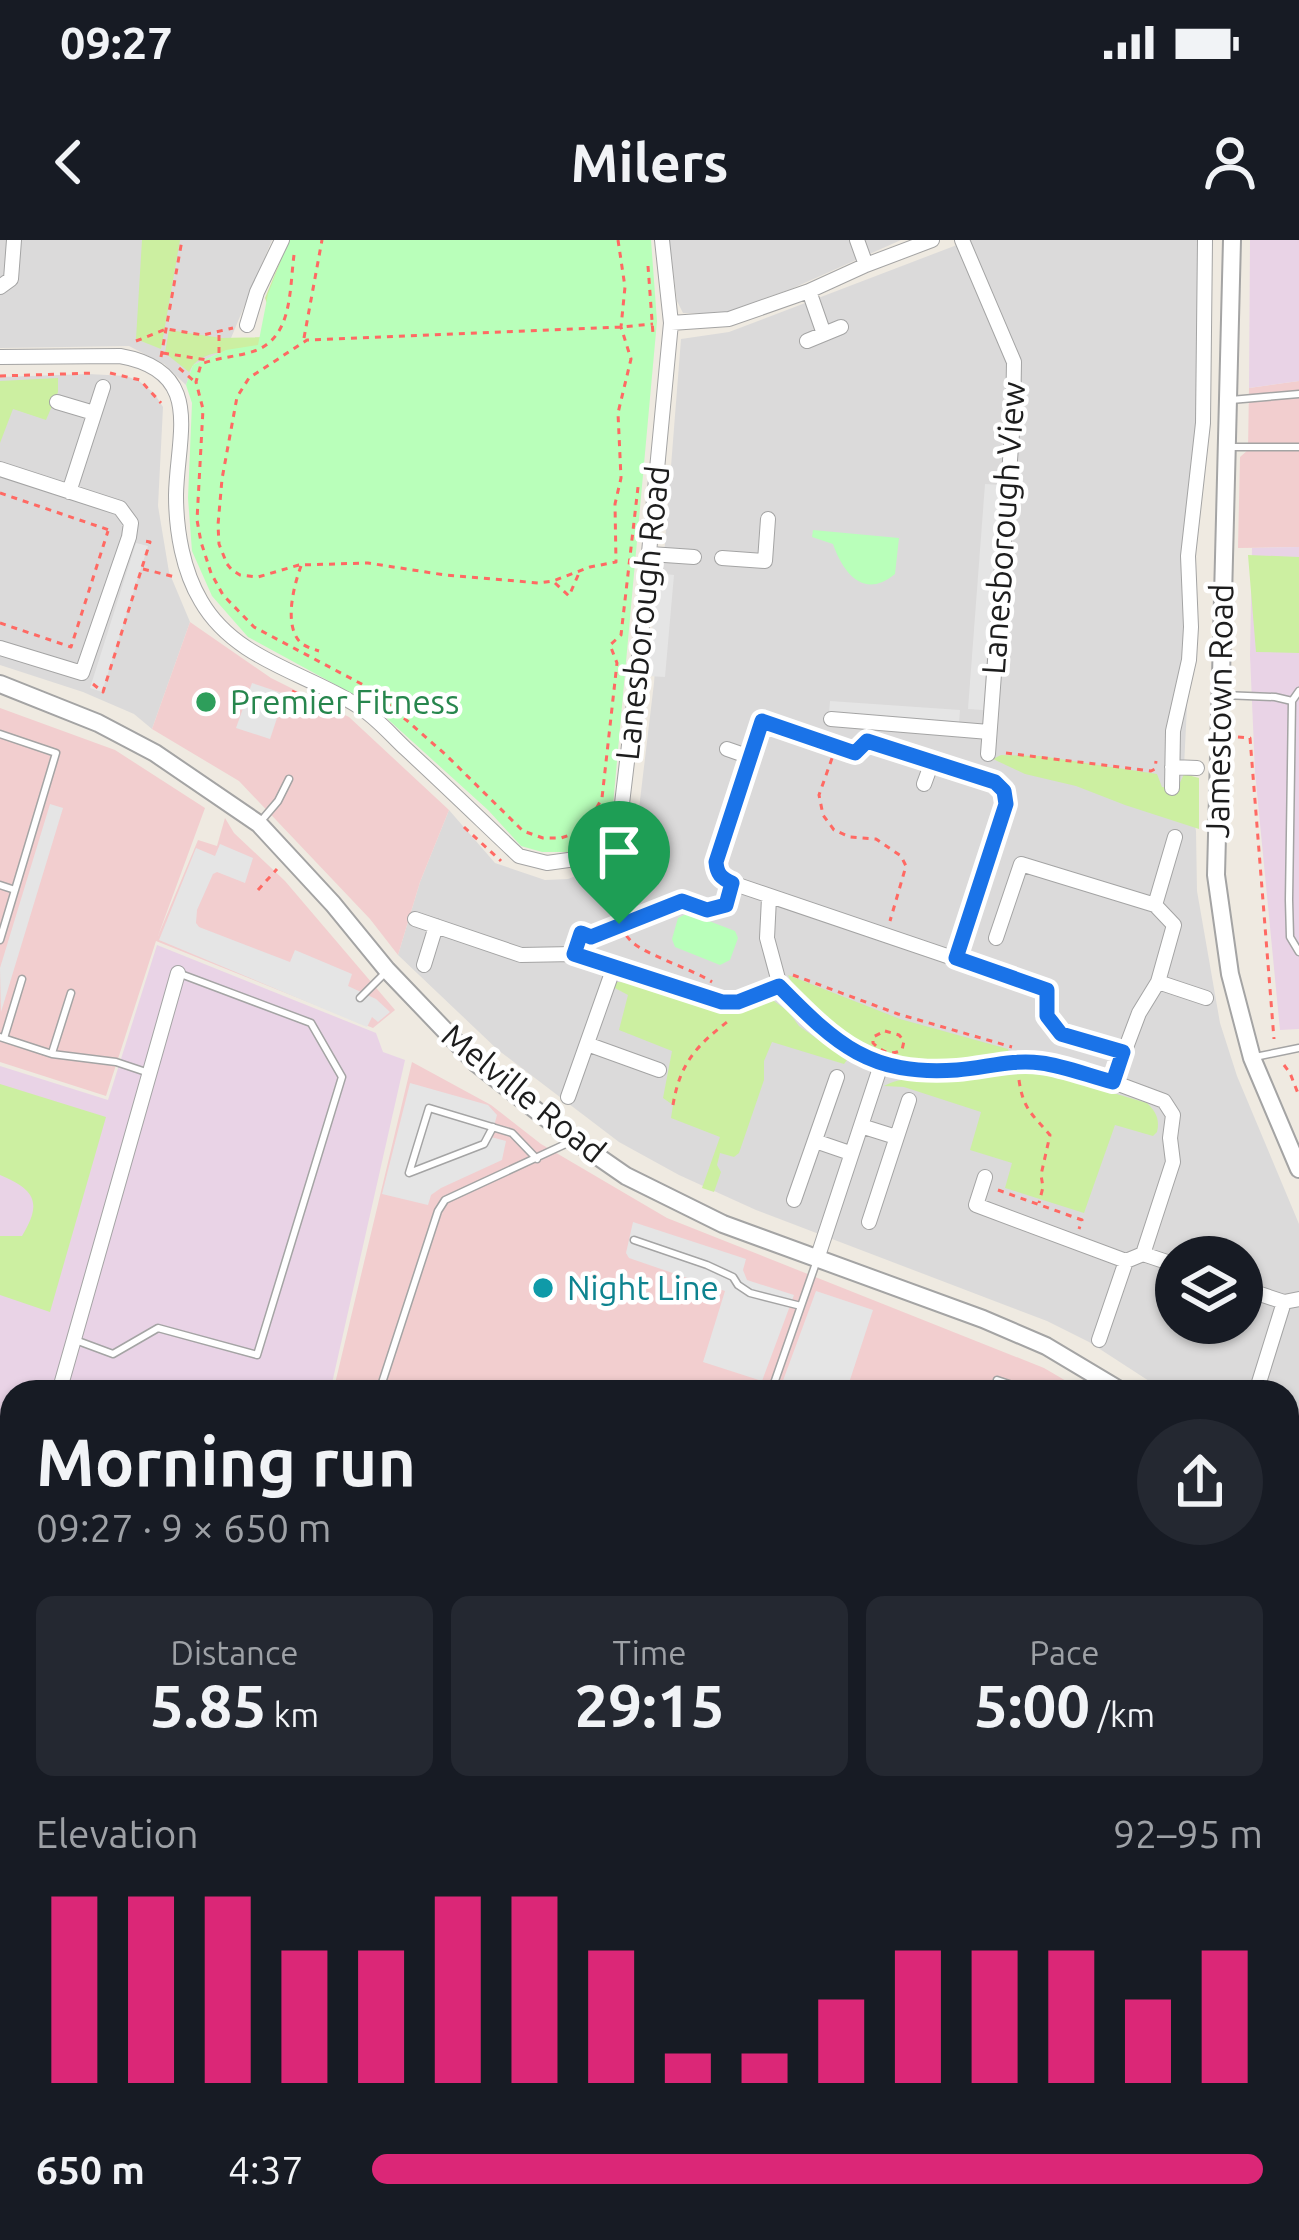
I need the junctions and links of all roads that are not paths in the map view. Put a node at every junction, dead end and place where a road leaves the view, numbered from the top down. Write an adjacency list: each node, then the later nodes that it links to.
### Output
1 (14, 240): 10 (street)
2 (282, 240): 13 (street)
3 (662, 240): 12 (street, Lanesborough Road)
4 (857, 240): 9 (street)
5 (932, 240): 9 (street)
6 (962, 240): 38 (street, Lanesborough View)
7 (1205, 240): 45 (street)
8 (1232, 240): 20 (street, Jamestown Road)
9 (866, 265): 11 (street)
10 (0, 287)
11 (809, 291): 12 (street); 15 (street)
12 (671, 323): 28 (street, Lanesborough Road)
13 (247, 325)
14 (841, 327): 15 (street)
15 (824, 334): 16 (street)
16 (807, 341)
17 (0, 357): 28 (street, Lanesborough Road)
18 (103, 387): 22 (street)
19 (1299, 394): 20 (lane)
20 (1228, 400): 23 (street, Jamestown Road)
21 (57, 402): 22 (street)
22 (94, 413): 26 (street)
23 (1226, 447): 24 (lane); 34 (street, Jamestown Road)
24 (1299, 447)
25 (0, 469): 26 (street)
26 (68, 492): 31 (street)
27 (768, 519): 30 (street)
28 (650, 554): 29 (street)
29 (694, 557)
30 (722, 558)
31 (0, 648)
32 (0, 684): 50 (street, Melville Road)
33 (1299, 692): 35 (lane)
34 (1219, 695): 35 (lane); 80 (street, Jamestown Road)
35 (1292, 701): 60 (lane)
36 (831, 719): 38 (street)
37 (762, 721): 43 (street)
38 (989, 732): 42 (street, Lanesborough View)
39 (0, 734): 53 (lane)
40 (867, 741): 44 (street)
41 (727, 749): 43 (street)
42 (995, 752)
43 (750, 757): 54 (street)
44 (932, 762): 48 (street); 61 (street)
45 (1172, 767): 46 (street); 49 (street)
46 (1197, 768)
47 (289, 779): 50 (lane)
48 (924, 784)
49 (1172, 788)
50 (259, 824): 64 (street, Melville Road)
51 (1175, 837): 55 (street)
52 (0, 885): 53 (lane)
53 (15, 890): 58 (lane)
54 (770, 898): 61 (street); 68 (street)
55 (1155, 904): 59 (street); 67 (street)
56 (415, 919): 57 (street)
57 (436, 926): 62 (street); 63 (street)
58 (0, 938)
59 (996, 938)
60 (1299, 952)
61 (956, 958): 69 (street)
62 (424, 965)
63 (614, 967): 68 (street); 75 (street)
64 (387, 970): 71 (lane); 90 (street, Melville Road)
65 (178, 973): 82 (street); 105 (lane)
66 (22, 979): 74 (lane)
67 (1158, 982): 72 (street); 77 (street)
68 (779, 986): 79 (street)
69 (1047, 990)
70 (71, 993): 78 (lane)
71 (360, 998)
72 (1206, 998)
73 (1061, 1034): 77 (street)
74 (2, 1038): 78 (lane)
75 (586, 1044): 81 (street); 85 (street)
76 (1299, 1048): 80 (lane)
77 (1123, 1052): 84 (street)
78 (52, 1054): 82 (lane)
79 (883, 1058): 84 (street); 87 (street)
80 (1252, 1058): 94 (street, Jamestown Road)
81 (659, 1070)
82 (149, 1074): 105 (street)
83 (837, 1077): 91 (street)
84 (1113, 1082): 99 (street)
85 (568, 1097)
86 (909, 1100): 89 (street)
87 (860, 1126): 89 (street); 92 (street)
88 (493, 1127): 88 (lane); 93 (lane)
89 (896, 1137): 97 (street)
90 (574, 1140): 93 (lane); 101 (street, Melville Road)
91 (814, 1141): 92 (street); 96 (street)
92 (850, 1153): 101 (street)
93 (537, 1159): 108 (lane)
94 (1299, 1169)
95 (984, 1181): 102 (street)
96 (794, 1200)
97 (869, 1222)
98 (634, 1240): 104 (lane)
99 (1143, 1254): 100 (street); 102 (street)
100 (1155, 1258)
101 (817, 1259): 104 (lane); 110 (street, Melville Road)
102 (1126, 1261): 106 (street)
103 (1292, 1300): 111 (street)
104 (801, 1306): 109 (lane)
105 (74, 1340): 107 (street)
106 (1099, 1340)
107 (62, 1380)
108 (383, 1380)
109 (775, 1380)
110 (1103, 1380)
111 (1261, 1380)

